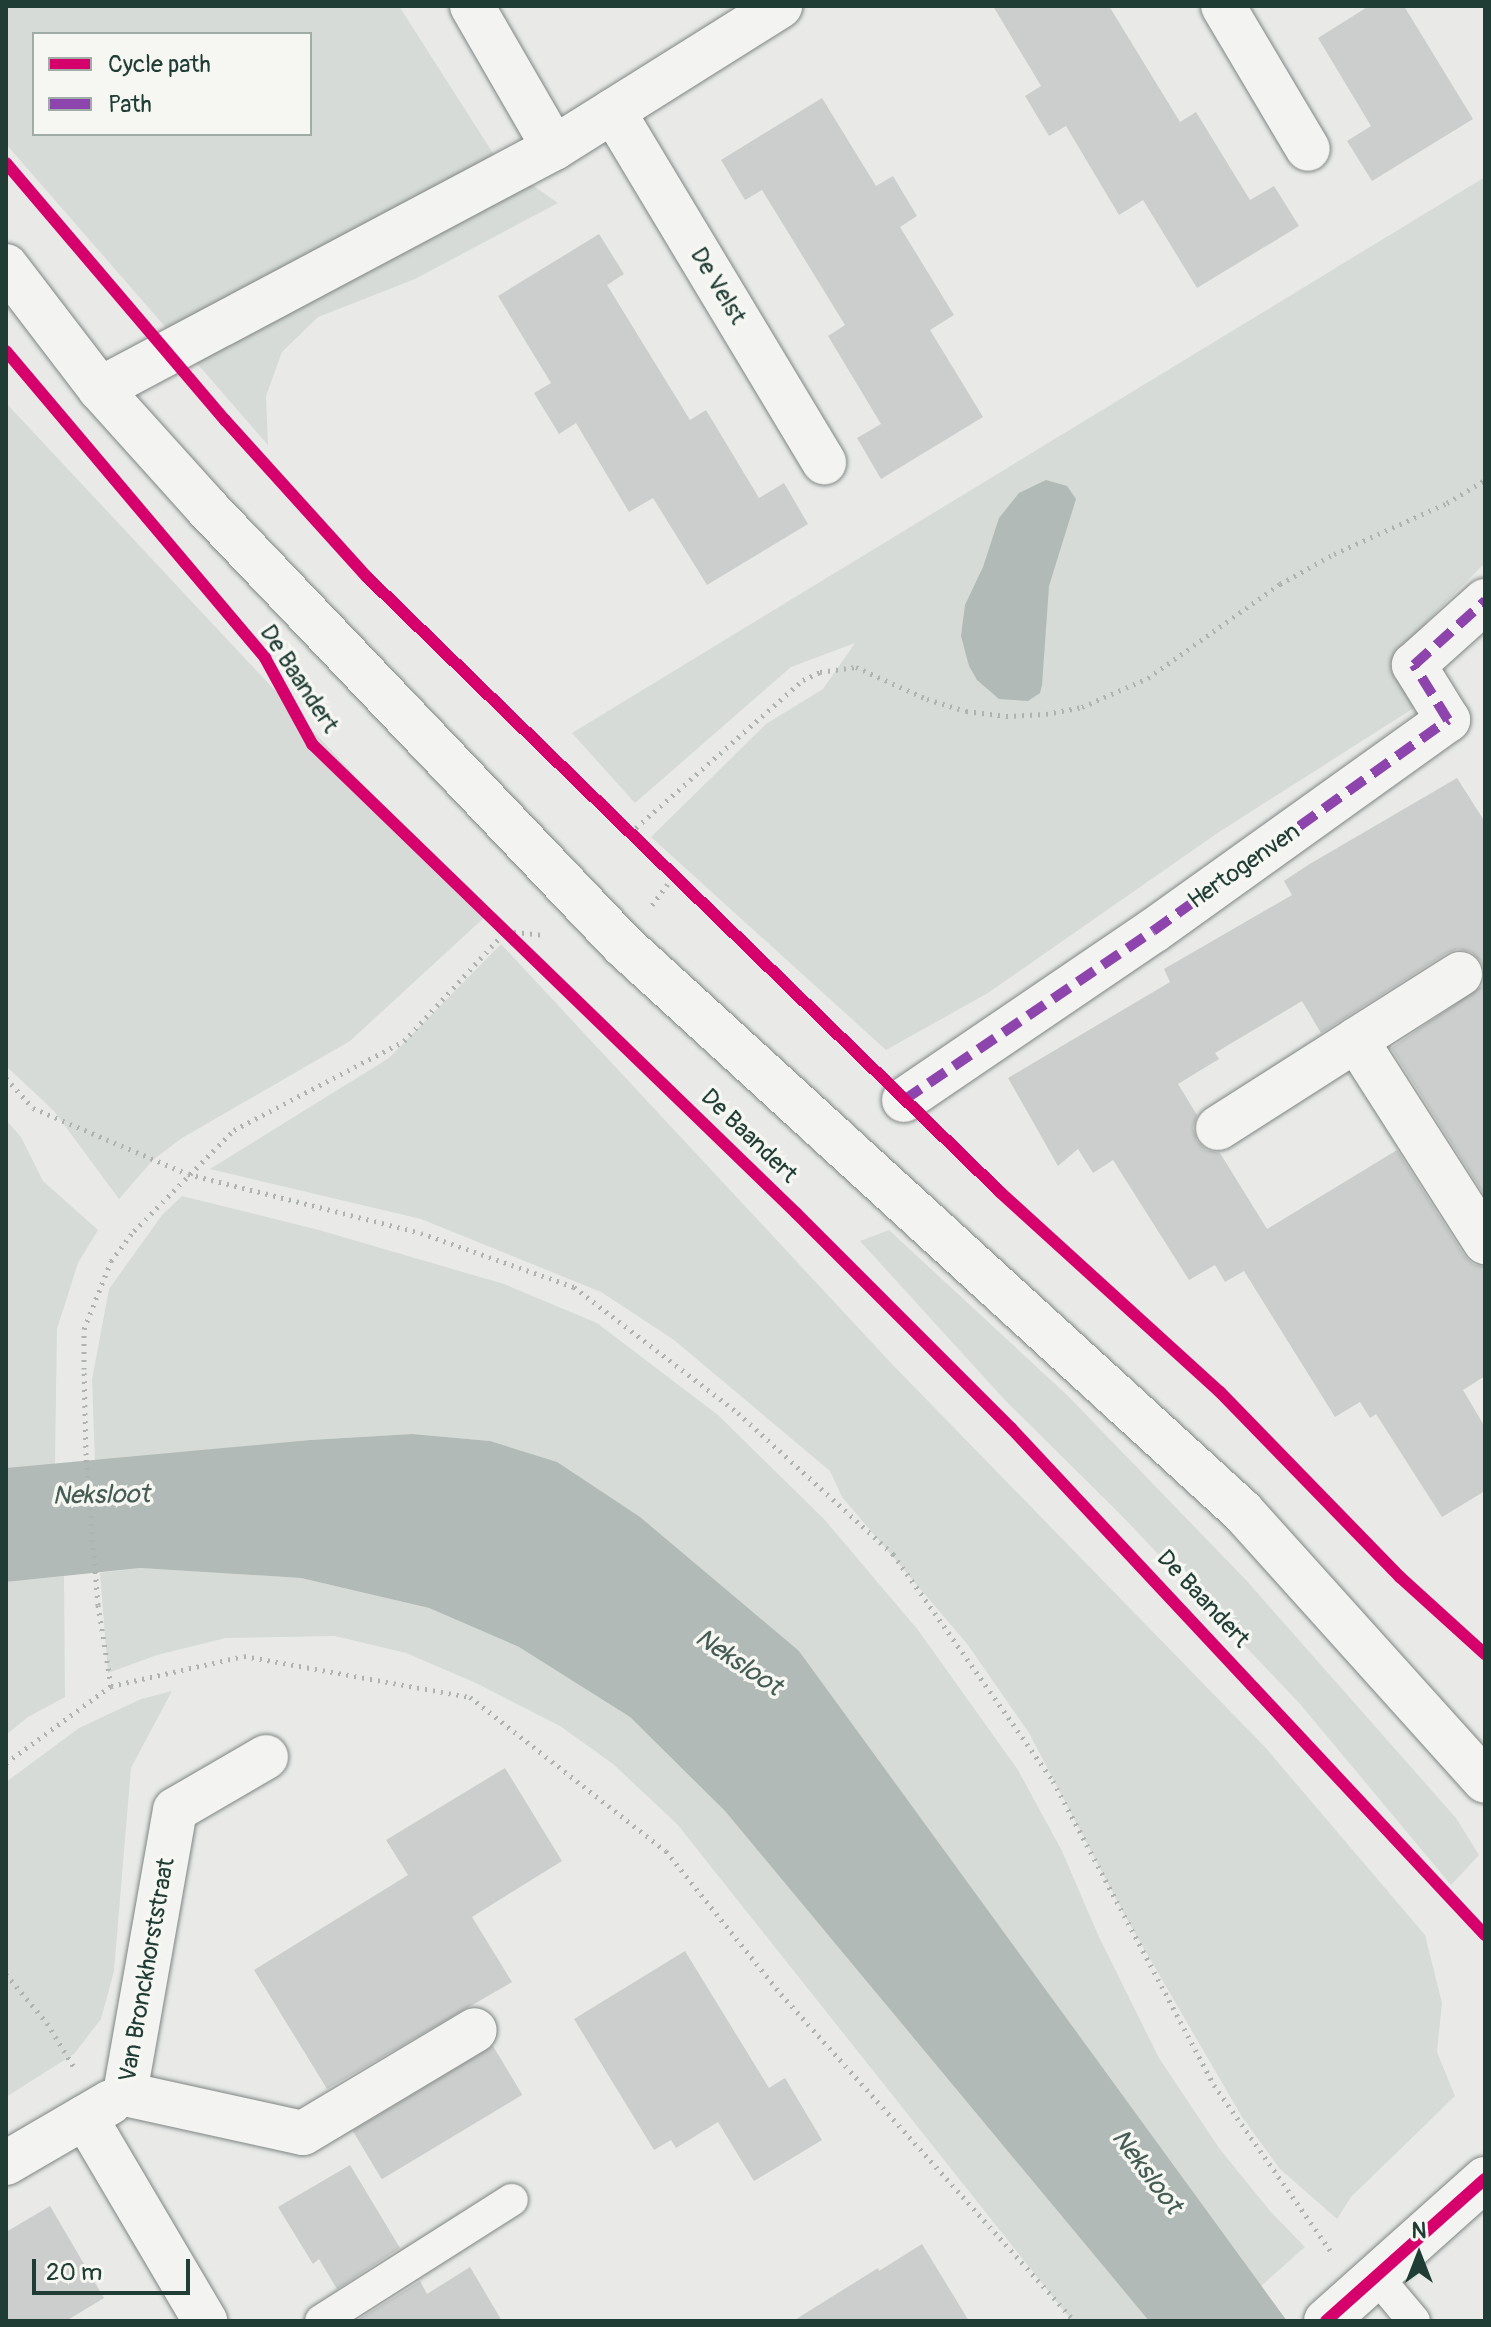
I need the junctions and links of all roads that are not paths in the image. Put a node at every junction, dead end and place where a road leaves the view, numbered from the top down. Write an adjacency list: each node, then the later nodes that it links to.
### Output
1 (472, 6): 5 (street)
2 (780, 6): 4 (street)
3 (1223, 6): 6 (street)
4 (613, 111): 5 (street); 9 (street, De Velst)
5 (554, 148): 8 (street)
6 (1308, 149)
7 (6, 266): 8 (street, De Baandert)
8 (100, 389): 17 (street, De Baandert)
9 (824, 462)
10 (1485, 601): 13 (street, Hertogenven)
11 (1460, 974): 12 (street)
12 (1356, 1040): 14 (street); 15 (street)
13 (904, 1100)
14 (1218, 1128)
15 (1485, 1242)
16 (266, 1757): 19 (street, Van Bronckhorststraat)
17 (1485, 1781)
18 (475, 2030): 19 (street, Van Bronckhorststraat)
19 (104, 2106): 20 (street); 25 (street)
20 (6, 2163)
21 (1485, 2179): 23 (street)
22 (512, 2200): 26 (lane)
23 (1370, 2283): 24 (street); 27 (lane)
24 (1327, 2320)
25 (205, 2321)
26 (321, 2321)
27 (1414, 2321)

